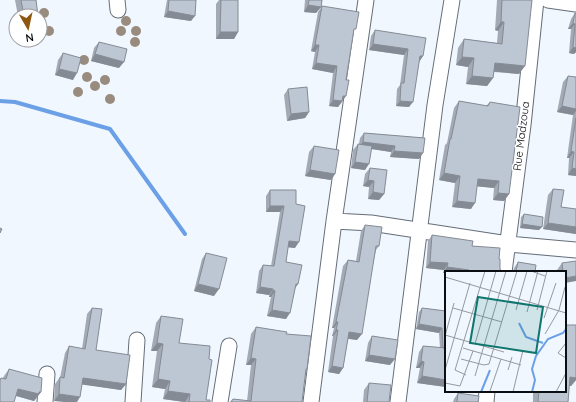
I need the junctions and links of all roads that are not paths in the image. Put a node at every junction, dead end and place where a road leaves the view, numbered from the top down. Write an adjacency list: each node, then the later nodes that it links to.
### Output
1 (366, 0): 6 (street)
2 (452, 0): 7 (street)
3 (536, 0): 8 (street, Rue Madzoua)
4 (548, 0): 5 (street)
5 (576, 4)
6 (334, 221): 7 (street); 18 (street)
7 (419, 231): 8 (street); 19 (street)
8 (508, 244): 9 (street); 10 (street, Rue Madzoua)
9 (576, 250)
10 (504, 271)
11 (137, 340): 16 (street)
12 (229, 346): 17 (street)
13 (47, 374): 15 (street)
14 (487, 392): 20 (street)
15 (45, 402)
16 (133, 402)
17 (220, 402)
18 (311, 402)
19 (398, 402)
20 (486, 402)

